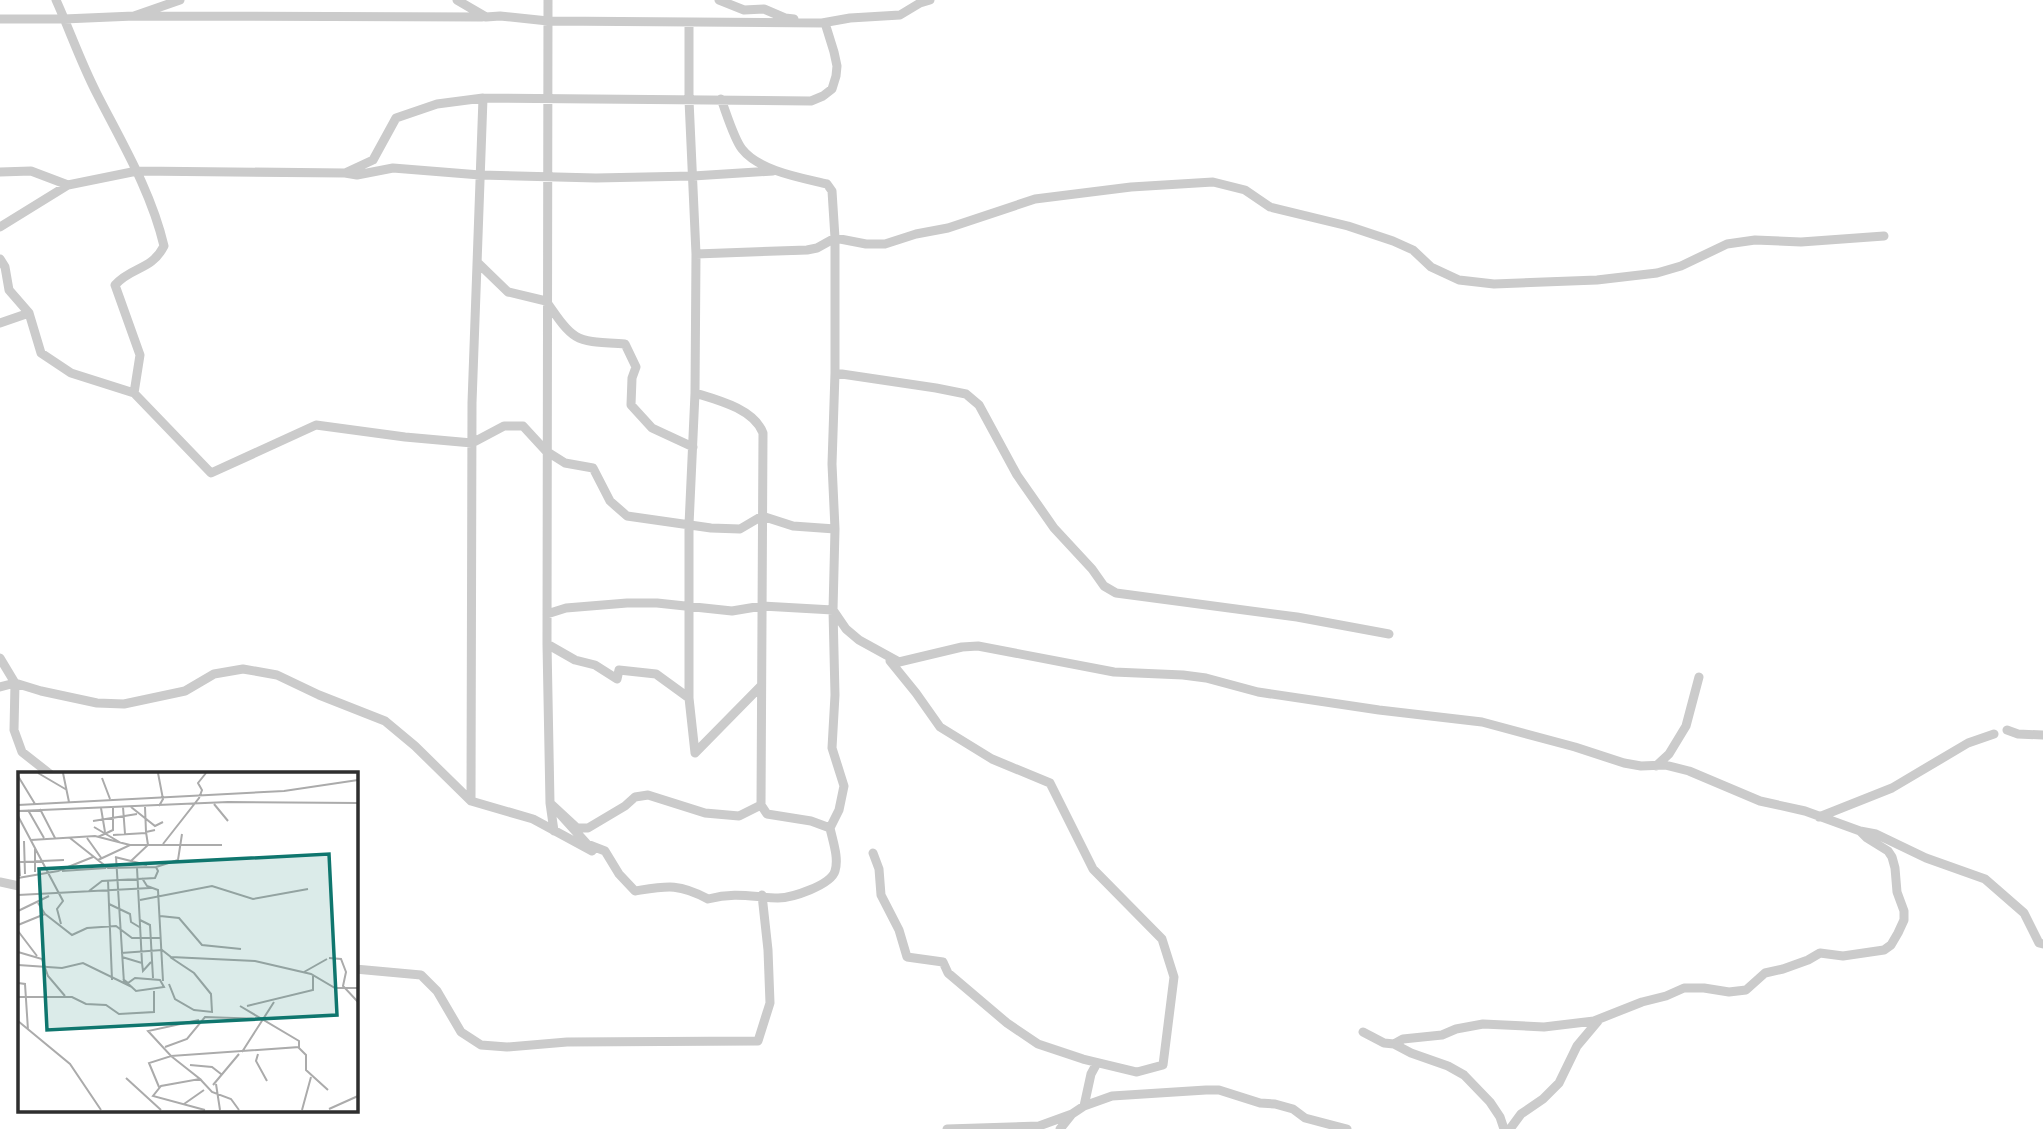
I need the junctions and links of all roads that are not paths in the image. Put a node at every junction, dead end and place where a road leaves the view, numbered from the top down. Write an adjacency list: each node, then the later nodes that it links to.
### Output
1 (56, 0): 10 (street)
2 (180, 0): 7 (street)
3 (457, 0): 8 (street)
4 (548, 0): 11 (street)
5 (719, 0): 13 (street)
6 (930, 0): 13 (street)
7 (134, 16): 8 (street); 10 (street)
8 (486, 17): 11 (street)
9 (0, 19): 10 (street)
10 (64, 19): 19 (street)
11 (548, 21): 12 (street); 15 (street)
12 (689, 23): 13 (street); 17 (street)
13 (825, 23): 16 (street)
14 (483, 97): 15 (street); 21 (street); 22 (street)
15 (547, 97): 17 (street); 24 (street)
16 (721, 99): 17 (street); 18 (street)
17 (689, 100): 23 (street)
18 (775, 170): 23 (street); 28 (street)
19 (137, 171): 21 (street); 25 (street); 36 (street)
20 (0, 172): 25 (street)
21 (345, 173): 22 (street)
22 (480, 175): 24 (street); 31 (street)
23 (693, 176): 24 (street); 29 (street)
24 (547, 177): 32 (street)
25 (68, 185): 26 (street)
26 (0, 227)
27 (1884, 236): 28 (street)
28 (835, 238): 29 (street); 35 (street)
29 (696, 254): 37 (street)
30 (0, 259): 33 (street)
31 (477, 262): 32 (street); 38 (street)
32 (546, 301): 39 (street); 40 (street)
33 (29, 313): 34 (street); 36 (street)
34 (0, 323)
35 (835, 373): 43 (street); 48 (street)
36 (134, 393): 38 (street)
37 (695, 393): 39 (street); 41 (street)
38 (472, 443): 40 (street); 62 (street)
39 (693, 447): 42 (street)
40 (546, 451): 42 (street); 47 (street)
41 (762, 516): 42 (street); 43 (street); 45 (street)
42 (689, 525): 44 (street)
43 (835, 529): 46 (street)
44 (689, 606): 45 (street); 47 (street); 56 (street)
45 (762, 606): 46 (street); 54 (street)
46 (833, 610): 50 (street); 66 (street)
47 (547, 614): 49 (street)
48 (1389, 634)
49 (547, 644): 56 (street); 63 (street)
50 (887, 657): 60 (street); 79 (street)
51 (0, 658): 53 (street)
52 (1699, 677): 60 (street)
53 (15, 683): 55 (street); 61 (street); 62 (street)
54 (761, 686): 56 (street); 64 (street)
55 (0, 687)
56 (689, 698)
57 (2007, 730): 59 (street)
58 (1994, 734): 65 (street)
59 (2043, 735)
60 (1656, 766): 65 (street)
61 (47, 772)
62 (471, 801): 67 (street)
63 (550, 803): 64 (street); 67 (street); 70 (street)
64 (761, 805): 66 (street)
65 (1819, 817): 68 (street)
66 (831, 828): 73 (street)
67 (554, 831): 70 (street)
68 (1860, 831): 74 (street); 76 (street)
69 (873, 853): 79 (street)
70 (610, 859): 73 (street)
71 (0, 882): 72 (street)
72 (18, 886)
73 (762, 895): 75 (street)
74 (2043, 944)
75 (357, 969)
76 (1600, 1019): 78 (street); 86 (street)
77 (1363, 1032): 78 (street)
78 (1394, 1044): 85 (street)
79 (1097, 1063): 80 (street)
80 (1084, 1106): 81 (street); 84 (street)
81 (1072, 1114): 82 (street); 83 (street)
82 (947, 1129)
83 (1060, 1129)
84 (1347, 1129)
85 (1504, 1129)
86 (1510, 1129)

